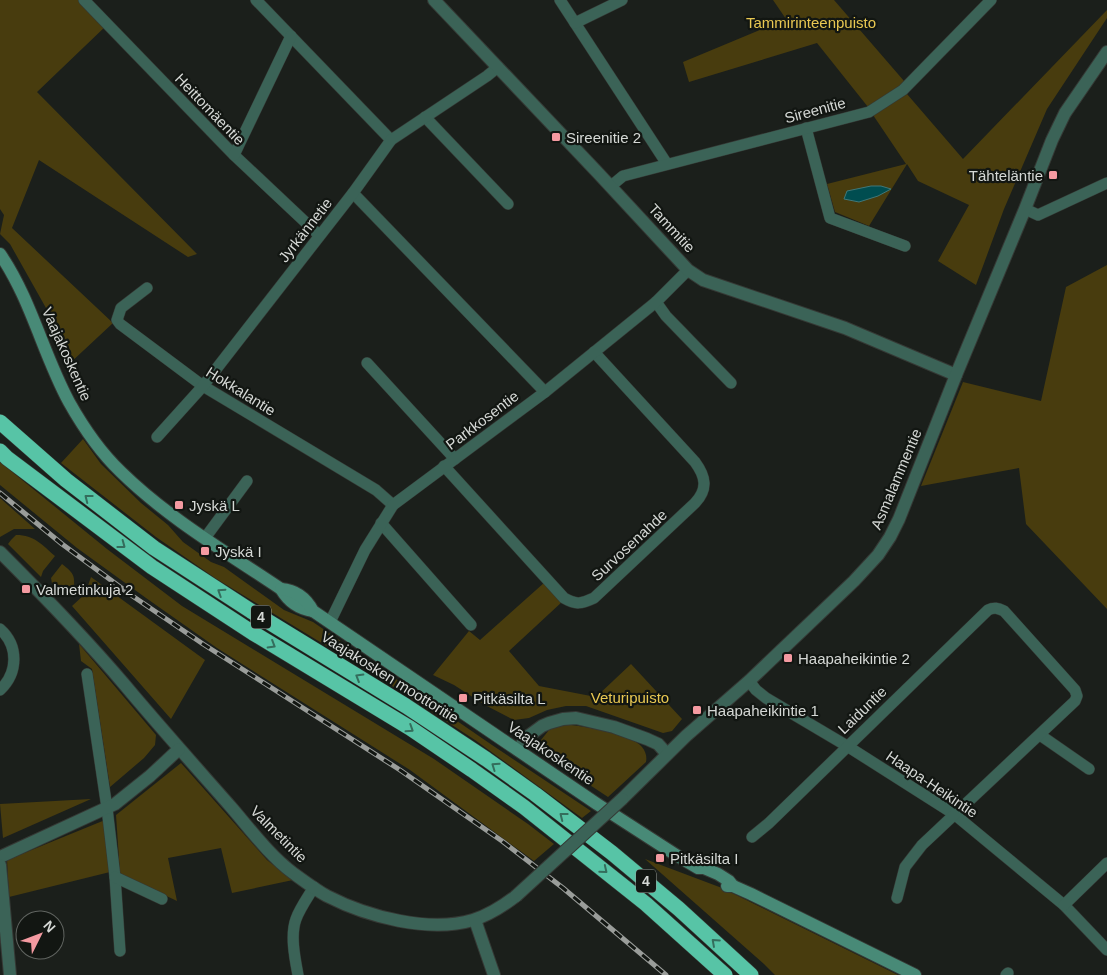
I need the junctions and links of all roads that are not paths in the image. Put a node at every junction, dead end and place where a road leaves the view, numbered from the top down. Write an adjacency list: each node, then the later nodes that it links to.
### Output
1 (84, 0): 14 (street, Heittomäentie)
2 (256, 0): 8 (street)
3 (434, 0): 10 (street, Tammitie)
4 (560, 0): 7 (street)
5 (622, 0): 7 (street)
6 (990, 0): 12 (street, Sireenitie)
7 (575, 23): 15 (street)
8 (291, 36): 13 (street); 14 (street)
9 (1107, 52): 20 (street, Asmalammentie)
10 (498, 67): 11 (street, Jyrkännetie); 17 (street, Tammitie)
11 (425, 117): 13 (street, Jyrkännetie); 19 (street)
12 (806, 128): 15 (street, Sireenitie); 22 (street)
13 (391, 140): 18 (street, Jyrkännetie)
14 (234, 155): 21 (street, Heittomäentie)
15 (667, 164): 17 (street, Sireenitie)
16 (1107, 183): 20 (street)
17 (611, 186): 24 (street, Tammitie)
18 (353, 193): 21 (street, Jyrkännetie); 32 (street)
19 (508, 204)
20 (1025, 209): 29 (street, Asmalammentie)
21 (318, 235): 31 (street, Jyrkännetie)
22 (905, 246)
23 (0, 254): 41 (main road, Vaajakoskentie)
24 (688, 270): 26 (street, Parkkosentie); 29 (street, Tammitie)
25 (147, 288): 31 (street, Hokkalantie)
26 (656, 302): 27 (street, Parkkosentie); 30 (street)
27 (594, 352): 32 (street, Parkkosentie); 37 (street, Survosenahde)
28 (367, 363): 36 (street)
29 (956, 375): 47 (street, Asmalammentie)
30 (732, 383)
31 (203, 386): 34 (street, Jyrkännetie); 39 (street, Hokkalantie)
32 (545, 392): 36 (street, Parkkosentie)
33 (0, 422): 73 (highway, Vaajakosken moottoritie / 4, one-way to 33)
34 (157, 437)
35 (0, 451): 72 (highway, 4, one-way to 72)
36 (455, 459): 37 (street, Parkkosentie)
37 (444, 466): 39 (street, Parkkosentie)
38 (246, 481): 41 (street)
39 (393, 505): 40 (street, Parkkosentie)
40 (382, 523): 43 (street, Parkkosentie); 44 (street)
41 (205, 538): 43 (main road, Vaajakoskentie)
42 (0, 552): 51 (street, Valmetintie)
43 (330, 622): 52 (main road, Vaajakoskentie)
44 (471, 625)
45 (0, 629): 48 (street)
46 (87, 674): 55 (street)
47 (749, 680): 50 (street, Haapa-Heikintie); 53 (street, Asmalammentie)
48 (0, 690)
49 (1040, 735): 50 (street, Laiduntie); 54 (street); 56 (street)
50 (847, 746): 56 (street, Haapa-Heikintie); 57 (street, Laiduntie)
51 (179, 749): 55 (street); 62 (street, Valmetintie)
52 (518, 750): 53 (street); 74 (main road, Vaajakoskentie)
53 (667, 754): 66 (street, Valmetintie, bridge)
54 (1088, 769)
55 (107, 808): 58 (street); 61 (street)
56 (954, 814): 63 (street); 65 (street, Haapa-Heikintie)
57 (752, 837)
58 (0, 857)
59 (1107, 864): 65 (street)
60 (0, 865): 69 (street)
61 (115, 877): 64 (street); 68 (street)
62 (314, 887): 66 (street, Valmetintie); 70 (street)
63 (897, 898)
64 (162, 899)
65 (1064, 905): 67 (street, Haapa-Heikintie)
66 (475, 920): 71 (street)
67 (1107, 950)
68 (120, 951)
69 (10, 975)
70 (298, 975)
71 (494, 975)
72 (725, 975)
73 (751, 975)
74 (915, 975)

